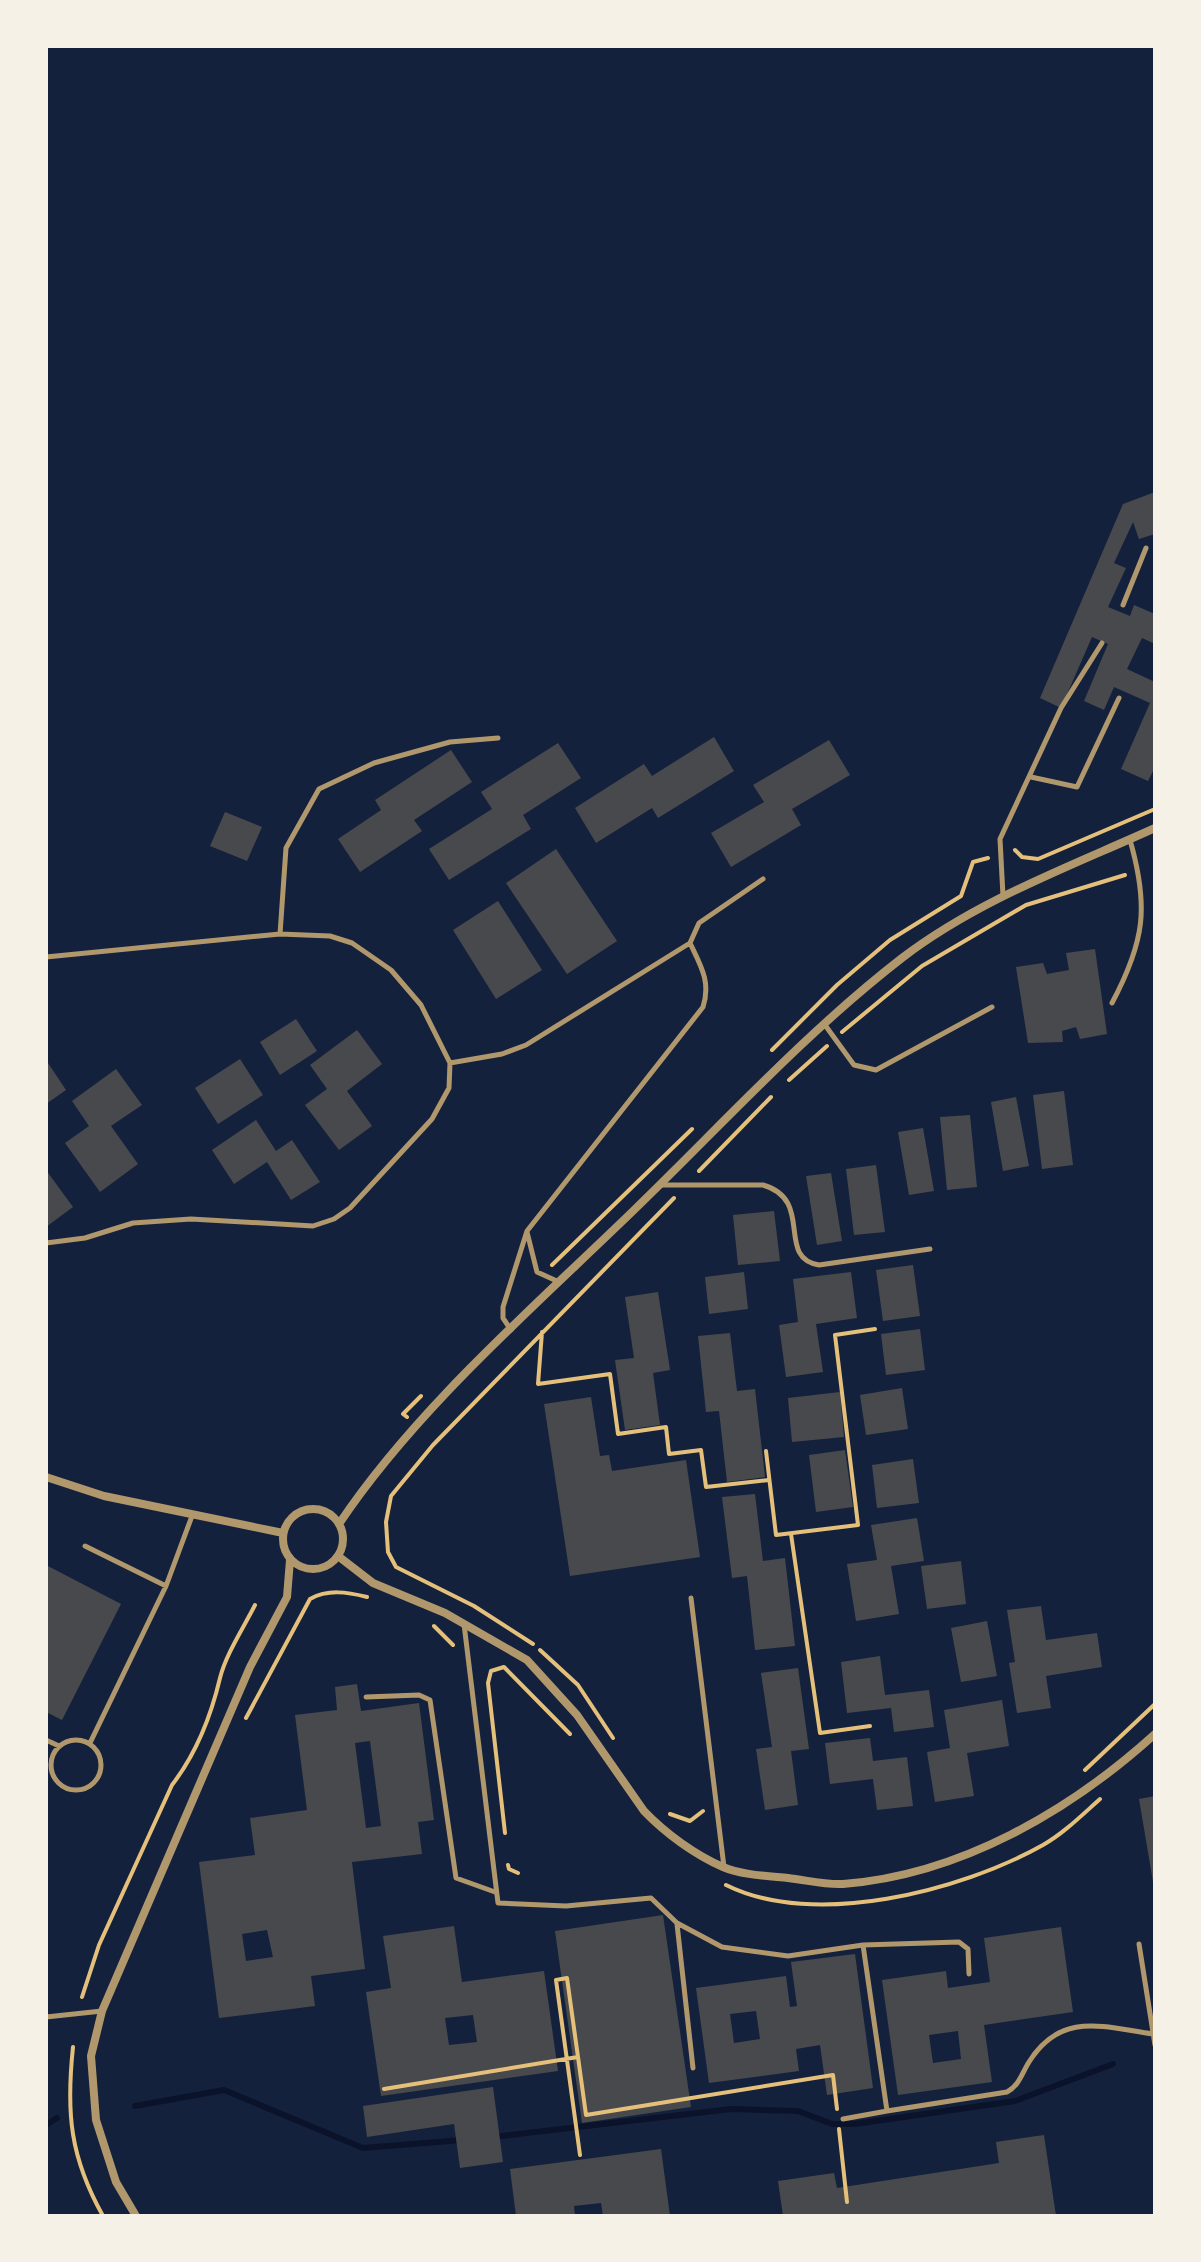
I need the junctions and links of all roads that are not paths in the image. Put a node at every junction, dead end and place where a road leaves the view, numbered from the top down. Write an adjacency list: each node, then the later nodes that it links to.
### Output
1 (1146, 548): 2 (lane)
2 (1123, 605)
3 (1102, 643): 6 (lane)
4 (1119, 698): 6 (lane)
5 (498, 738): 11 (lane)
6 (1031, 777): 10 (lane)
7 (1155, 828): 8 (street)
8 (1130, 840): 10 (street); 14 (lane)
9 (763, 879): 12 (lane)
10 (1003, 896): 16 (street)
11 (280, 934): 13 (lane); 17 (lane)
12 (690, 943): 17 (lane); 19 (lane)
13 (46, 957)
14 (1112, 1003)
15 (992, 1007): 16 (lane)
16 (825, 1025): 18 (street)
17 (450, 1063): 20 (lane)
18 (660, 1185): 21 (lane); 22 (street)
19 (527, 1231): 22 (lane); 23 (lane)
20 (46, 1243)
21 (930, 1249)
22 (560, 1283): 23 (street)
23 (511, 1331): 26 (street)
24 (46, 1477): 25 (street)
25 (192, 1516): 27 (street); 31 (lane)
26 (339, 1524): 27 (street); 29 (street)
27 (283, 1533): 30 (street)
28 (85, 1546): 31 (lane)
29 (338, 1556): 30 (street); 33 (street)
30 (290, 1560): 45 (street)
31 (166, 1586): 37 (lane)
32 (691, 1598): 39 (lane)
33 (464, 1624): 39 (street); 40 (lane)
34 (366, 1697): 40 (lane)
35 (1155, 1734): 39 (street)
36 (46, 1740): 38 (lane)
37 (90, 1743): 38 (lane); 38 (lane)
38 (59, 1746)
39 (725, 1868)
40 (495, 1892): 41 (lane)
41 (677, 1923): 43 (lane); 49 (lane)
42 (1139, 1944): 47 (lane)
43 (863, 1945): 44 (lane); 50 (lane)
44 (969, 1974)
45 (102, 2011): 46 (lane); 52 (street)
46 (46, 2017)
47 (1153, 2034): 48 (lane); 50 (lane)
48 (1155, 2045)
49 (693, 2068)
50 (887, 2111): 51 (lane)
51 (843, 2119)
52 (136, 2216)

